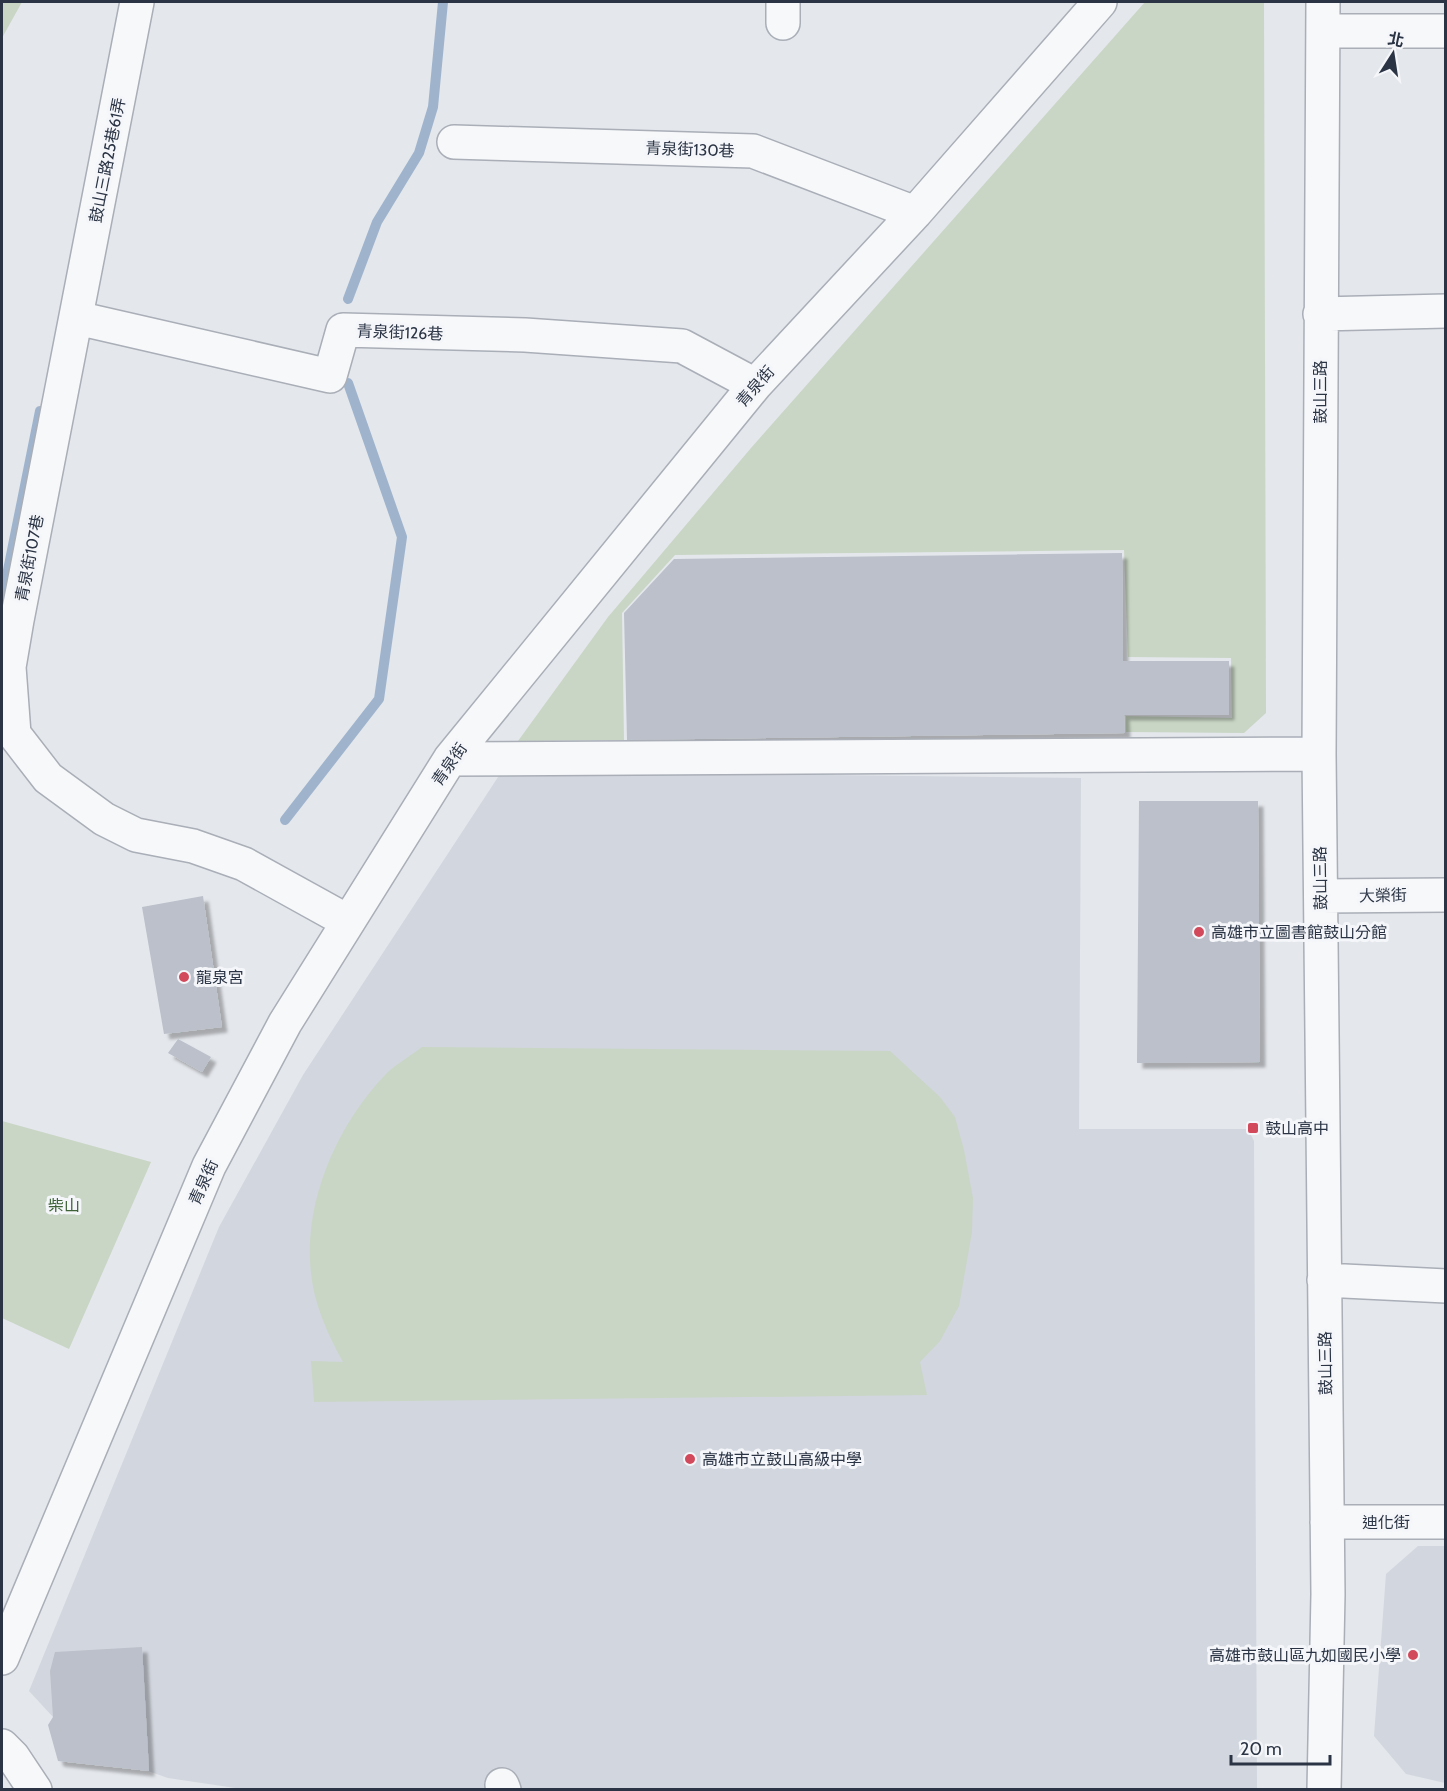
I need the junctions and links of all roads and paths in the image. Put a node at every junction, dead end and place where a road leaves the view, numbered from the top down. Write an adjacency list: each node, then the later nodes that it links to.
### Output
1 (137, 2): 9 (street, 鼓山三路25巷61弄)
2 (1100, 2): 6 (street, 青泉街)
3 (1323, 16): 4 (street); 8 (street, 鼓山三路)
4 (1446, 31)
5 (454, 142): 6 (street, 青泉街130巷)
6 (915, 213): 10 (street, 青泉街)
7 (1446, 311): 8 (street)
8 (1320, 314): 12 (street, 鼓山三路)
9 (77, 318): 10 (street, 青泉街126巷); 11 (street, 青泉街107巷)
10 (755, 385): 13 (street, 青泉街)
11 (10, 613): 16 (street, 青泉街107巷)
12 (1319, 754): 13 (street); 15 (street, 鼓山三路)
13 (450, 759): 16 (street, 青泉街)
14 (1446, 895): 15 (street, 大榮街)
15 (1321, 896): 17 (street, 鼓山三路)
16 (347, 921): 21 (street, 青泉街)
17 (1324, 1280): 18 (street); 19 (street, 鼓山三路)
18 (1446, 1286)
19 (1327, 1522): 20 (street, 迪化街); 24 (street, 鼓山三路)
20 (1446, 1522)
21 (2, 1658)
22 (2, 1746): 23 (street)
23 (35, 1790)
24 (1324, 1790)

